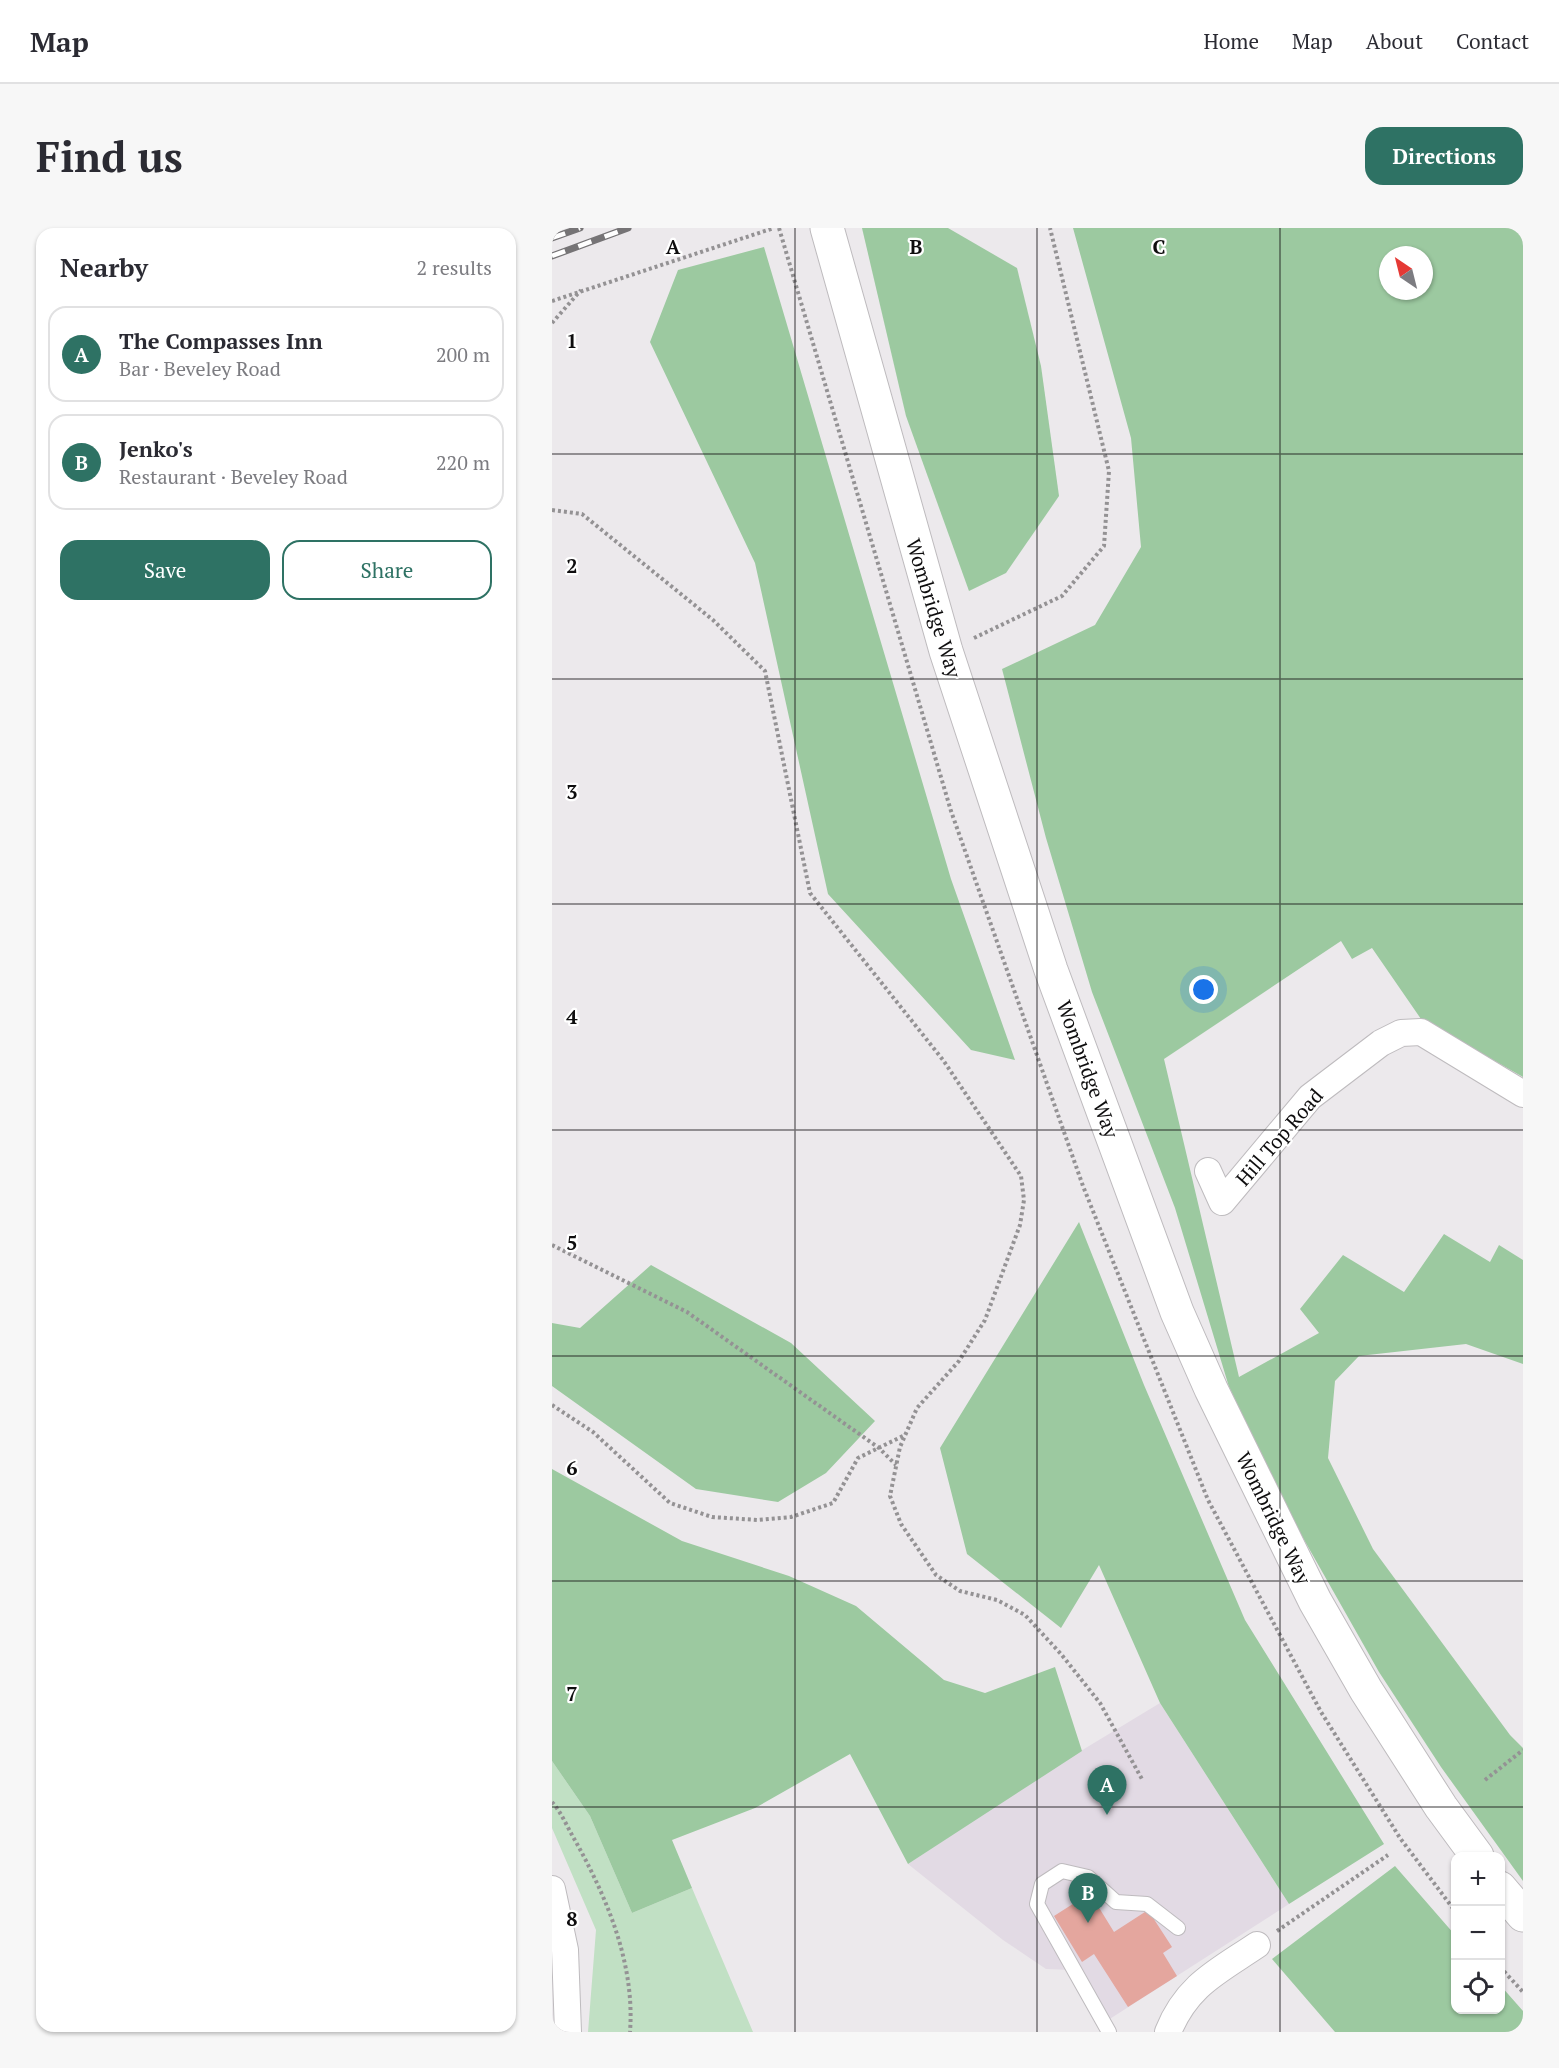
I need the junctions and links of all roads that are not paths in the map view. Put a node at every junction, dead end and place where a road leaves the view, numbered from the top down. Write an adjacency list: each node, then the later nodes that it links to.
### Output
1 (827, 230): 4 (main road, Wombridge Way)
2 (1523, 1094): 3 (street, Hill Top Road)
3 (1208, 1171)
4 (1473, 1852)
5 (552, 1889): 10 (street)
6 (1505, 1894): 7 (main road)
7 (1523, 1915)
8 (1178, 1928): 11 (lane)
9 (1257, 1945): 12 (street)
10 (568, 2032)
11 (1109, 2032)
12 (1168, 2032)

